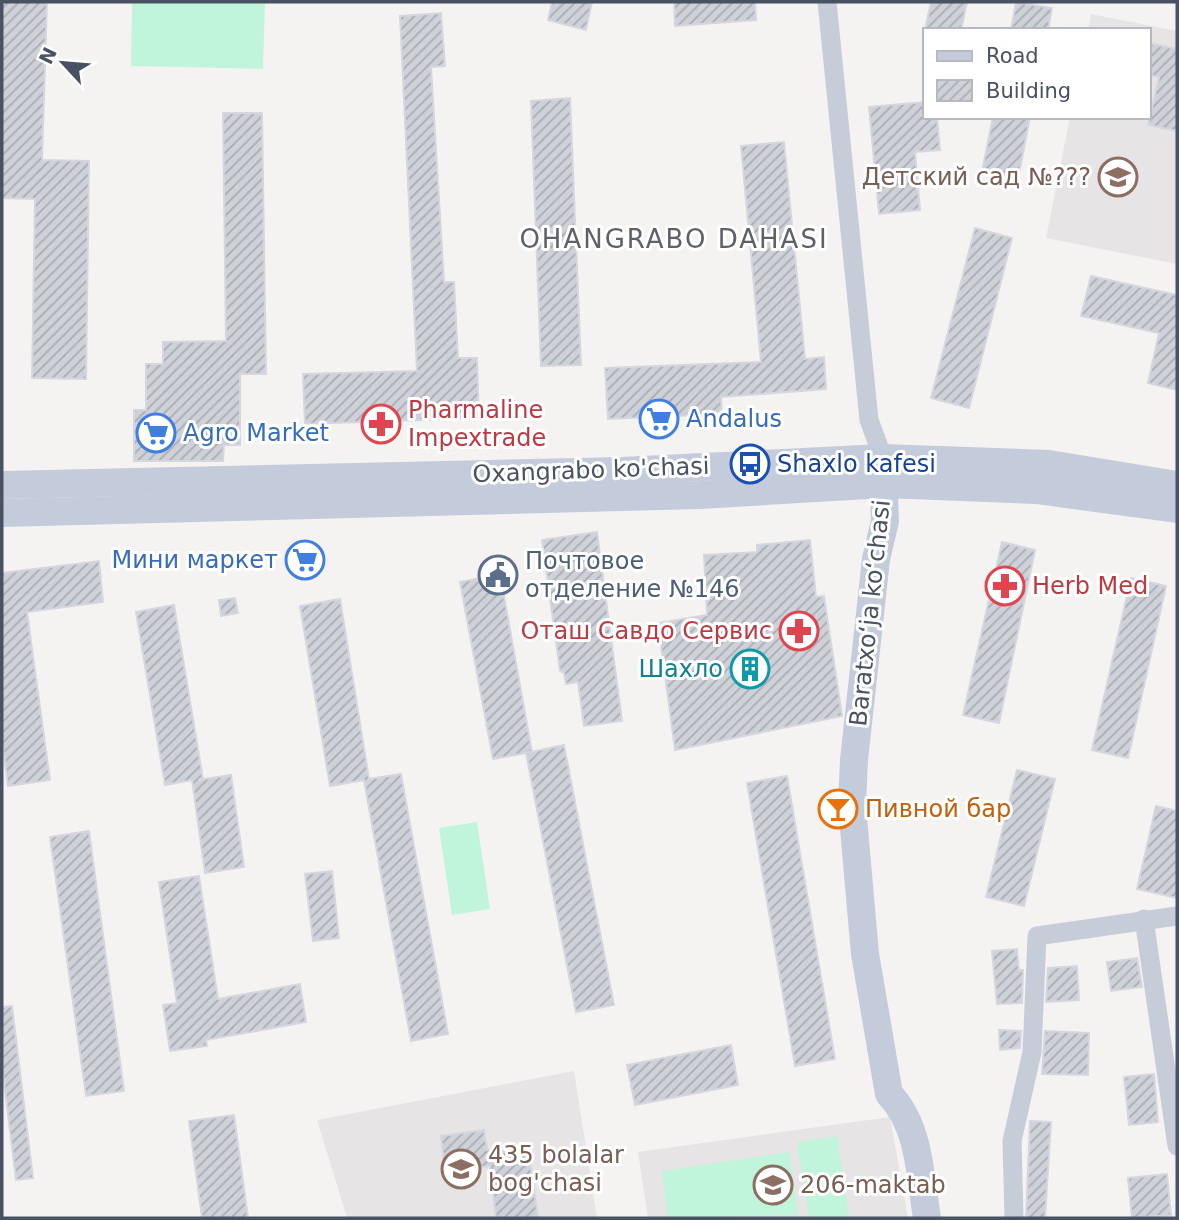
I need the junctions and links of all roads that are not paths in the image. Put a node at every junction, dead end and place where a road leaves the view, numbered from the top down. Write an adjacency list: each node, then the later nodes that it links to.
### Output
1 (827, 2): 2 (street, Baratxoʻja koʻchasi)
2 (883, 471): 3 (main road, Oxangrabo ko'chasi); 5 (main road, Oxangrabo ko'chasi); 6 (main road, Oxangrabo ko'chasi); 11 (main road, Baratxoʻja koʻchasi)
3 (604, 484): 4 (main road, Oxangrabo ko'chasi); 7 (main road, Oxangrabo ko'chasi)
4 (2, 485)
5 (1177, 485)
6 (1177, 509)
7 (2, 513)
8 (1177, 916): 9 (street)
9 (1144, 919): 10 (street); 12 (street)
10 (1177, 1146)
11 (927, 1218)
12 (1014, 1218)

